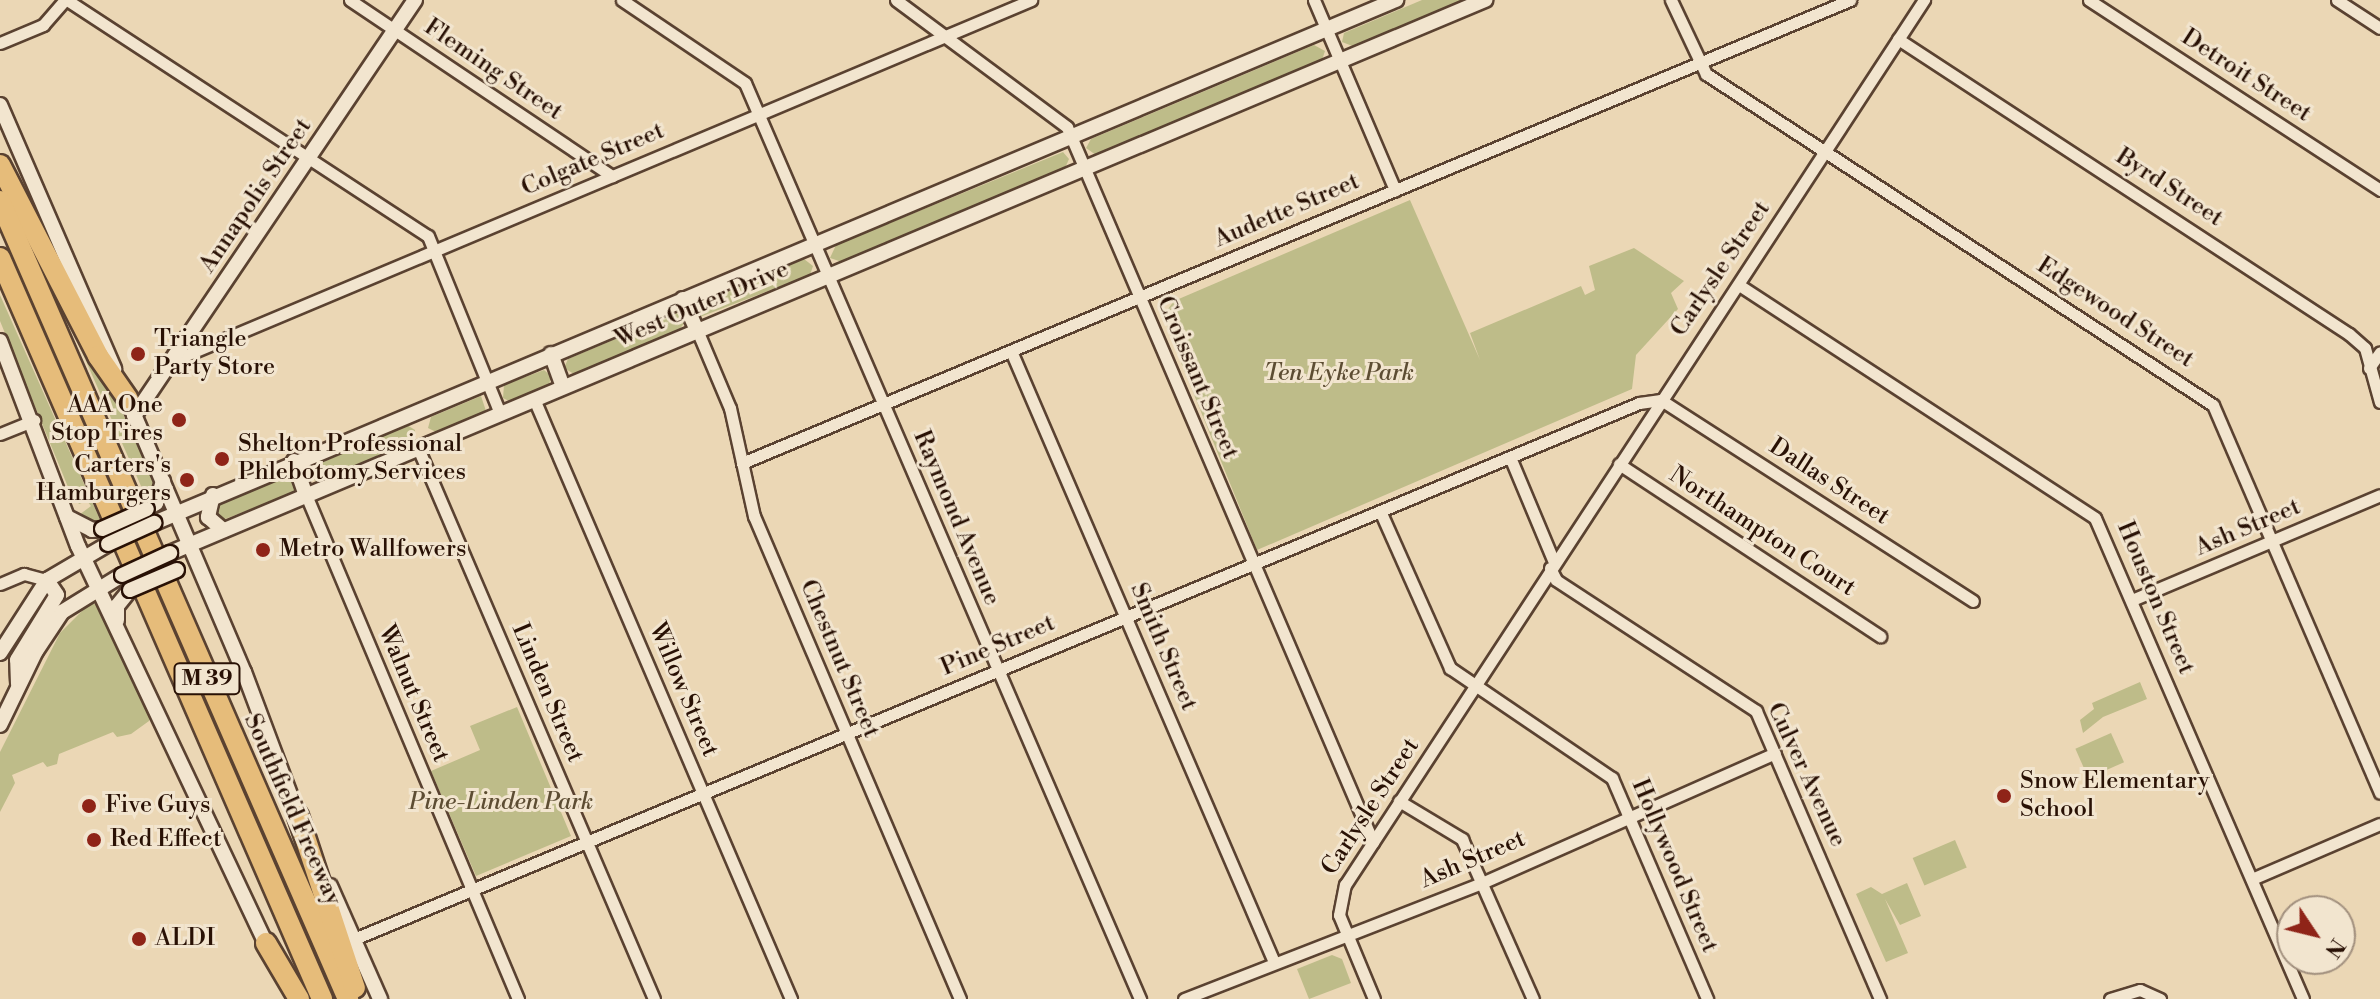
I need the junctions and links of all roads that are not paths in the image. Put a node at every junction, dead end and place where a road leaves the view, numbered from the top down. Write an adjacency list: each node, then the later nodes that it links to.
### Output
1 (66, 0): 20 (street); 27 (street)
2 (350, 0): 17 (street, Fleming Street)
3 (415, 0): 17 (main road, Annapolis Street)
4 (622, 0): 24 (street)
5 (896, 0): 18 (street, Croissant Street)
6 (1031, 0): 18 (street, Colgate Street)
7 (1314, 0): 16 (street)
8 (1396, 0): 16 (main road, West Outer Drive)
9 (1485, 0): 21 (main road, West Outer Drive)
10 (1671, 0): 22 (street, Edgewood Street)
11 (1850, 0): 22 (street, Audette Street)
12 (1924, 0): 19 (street, Carlysle Street)
13 (2089, 0): 32 (street, Detroit Street)
14 (2337, 0): 15 (street)
15 (2380, 28)
16 (1327, 29): 21 (street); 25 (main road, West Outer Drive)
17 (394, 30): 27 (main road, Annapolis Street); 30 (street, Fleming Street)
18 (947, 35): 24 (street, Colgate Street); 25 (street, Croissant Street)
19 (1898, 39): 26 (street, Carlysle Street); 47 (street, Byrd Street)
20 (0, 43)
21 (1340, 60): 29 (main road, West Outer Drive); 31 (street)
22 (1700, 64): 26 (street, Edgewood Street); 31 (street, Audette Street)
23 (0, 105): 54 (main road)
24 (759, 114): 30 (street, Colgate Street); 34 (street, Raymond Avenue)
25 (1071, 135): 29 (street, Croissant Street); 34 (main road, West Outer Drive)
26 (1825, 152): 38 (street, Carlysle Street); 72 (street, Edgewood Street)
27 (309, 156): 35 (street); 46 (main road, Annapolis Street)
28 (0, 165): 54 (highway)
29 (1083, 168): 37 (main road, West Outer Drive); 39 (street, Croissant Street)
30 (612, 176): 35 (street, Colgate Street)
31 (1395, 190): 39 (street, Audette Street)
32 (2380, 190)
33 (0, 201): 111 (highway, Southfield Freeway / M 39)
34 (814, 243): 37 (street, Raymond Avenue); 40 (main road, West Outer Drive)
35 (433, 251): 46 (street, Colgate Street); 48 (street)
36 (0, 258): 110 (highway, Southfield Freeway / M 39)
37 (828, 275): 41 (main road, West Outer Drive); 53 (street, Raymond Avenue)
38 (1739, 285): 51 (street, Carlysle Street); 81 (street, Houston Street)
39 (1139, 298): 43 (street, Audette Street); 75 (street, Croissant Street)
40 (683, 299): 41 (main road); 45 (main road, West Outer Drive)
41 (697, 330): 49 (main road, West Outer Drive); 61 (street, Chestnut Street)
42 (0, 341): 56 (main road)
43 (1011, 351): 53 (street, Audette Street); 83 (street, Smith Street)
44 (2380, 352): 47 (street)
45 (551, 354): 48 (main road, West Outer Drive); 49 (main road)
46 (171, 361): 54 (main road, Annapolis Street)
47 (2369, 368): 52 (street, Byrd Street)
48 (487, 381): 55 (street); 60 (main road, West Outer Drive)
49 (563, 387): 50 (main road, West Outer Drive)
50 (534, 399): 55 (main road, West Outer Drive); 93 (street, Willow Street)
51 (1661, 400): 59 (street, Pine Street); 62 (street, Carlysle Street); 82 (street, Dallas Street)
52 (2380, 402)
53 (883, 404): 61 (street, Audette Street); 87 (street, Raymond Avenue)
54 (131, 408): 63 (main road)
55 (500, 413): 58 (main road, West Outer Drive)
56 (34, 420): 57 (street); 69 (main road)
57 (0, 434)
58 (418, 448): 65 (main road, West Outer Drive); 99 (street, Linden Street)
59 (1510, 457): 68 (street, Pine Street); 76 (street, Culver Avenue)
60 (294, 461): 64 (main road, West Outer Drive); 65 (main road)
61 (742, 463): 91 (street, Chestnut Street)
62 (1619, 464): 76 (street, Carlysle Street); 85 (street, Northampton Court)
63 (163, 481): 67 (main road); 70 (main road)
64 (213, 495): 67 (main road, West Outer Drive); 71 (main road)
65 (306, 495): 71 (main road, West Outer Drive); 103 (street, Walnut Street)
66 (2380, 495): 72 (street, Ash Street)
67 (176, 510): 70 (main road, West Outer Drive); 73 (main road)
68 (1381, 513): 75 (street, Pine Street); 88 (street, Hollywood Street)
69 (66, 516): 70 (main road, bridge); 74 (main road)
70 (151, 516): 74 (main road, West Outer Drive, bridge)
71 (223, 530): 73 (main road, West Outer Drive)
72 (2274, 541): 81 (street, Ash Street); 94 (street, Edgewood Street)
73 (191, 544): 77 (main road); 80 (main road, West Outer Drive, bridge)
74 (84, 555): 78 (main road, West Outer Drive); 80 (main road)
75 (1253, 562): 83 (street, Pine Street); 100 (street, Croissant Street)
76 (1552, 565): 88 (street, Carlysle Street); 92 (street, Culver Avenue)
77 (201, 569): 84 (main road, bridge); 96 (main road)
78 (47, 580): 79 (street); 86 (main road, West Outer Drive); 89 (main road)
79 (0, 584)
80 (101, 584): 84 (main road); 89 (main road, West Outer Drive)
81 (2132, 600): 101 (street, Houston Street)
82 (1973, 601)
83 (1125, 616): 87 (street, Pine Street); 107 (street, Smith Street)
84 (117, 620): 106 (main road)
85 (1880, 636)
86 (0, 653)
87 (998, 669): 91 (street, Pine Street); 118 (street, Raymond Avenue)
88 (1475, 686): 95 (street, Carlysle Street); 97 (street, Hollywood Street)
89 (18, 689): 90 (main road, West Outer Drive)
90 (0, 725)
91 (847, 735): 93 (street, Pine Street); 117 (street, Chestnut Street)
92 (1775, 753): 97 (street, Ash Street); 123 (street, Culver Avenue)
93 (703, 793): 99 (street, Pine Street); 116 (street, Willow Street)
94 (2380, 793)
95 (1399, 801): 100 (street, Carlysle Street); 102 (street)
96 (298, 816): 105 (main road); 112 (highway)
97 (1629, 816): 102 (street, Ash Street); 122 (street, Hollywood Street)
98 (2380, 824): 101 (street)
99 (587, 841): 103 (street, Pine Street); 115 (street, Linden Street)
100 (1373, 842): 104 (street, Carlysle Street)
101 (2252, 879): 126 (street, Houston Street)
102 (1484, 882): 104 (street, Ash Street); 121 (street)
103 (471, 890): 105 (street, Pine Street); 114 (street, Walnut Street)
104 (1347, 936): 107 (street, Ash Street); 120 (street, Carlysle Street)
105 (354, 939): 113 (main road)
106 (266, 943): 108 (main road); 109 (highway)
107 (1274, 962): 119 (street, Ash Street)
108 (286, 999)
109 (299, 999)
110 (322, 999)
111 (348, 999)
112 (358, 999)
113 (380, 999)
114 (518, 999)
115 (654, 999)
116 (791, 999)
117 (960, 999)
118 (1140, 999)
119 (1184, 999)
120 (1374, 999)
121 (1533, 999)
122 (1707, 999)
123 (1880, 999)
124 (2110, 999): 125 (street)
125 (2160, 999)
126 (2303, 999)

